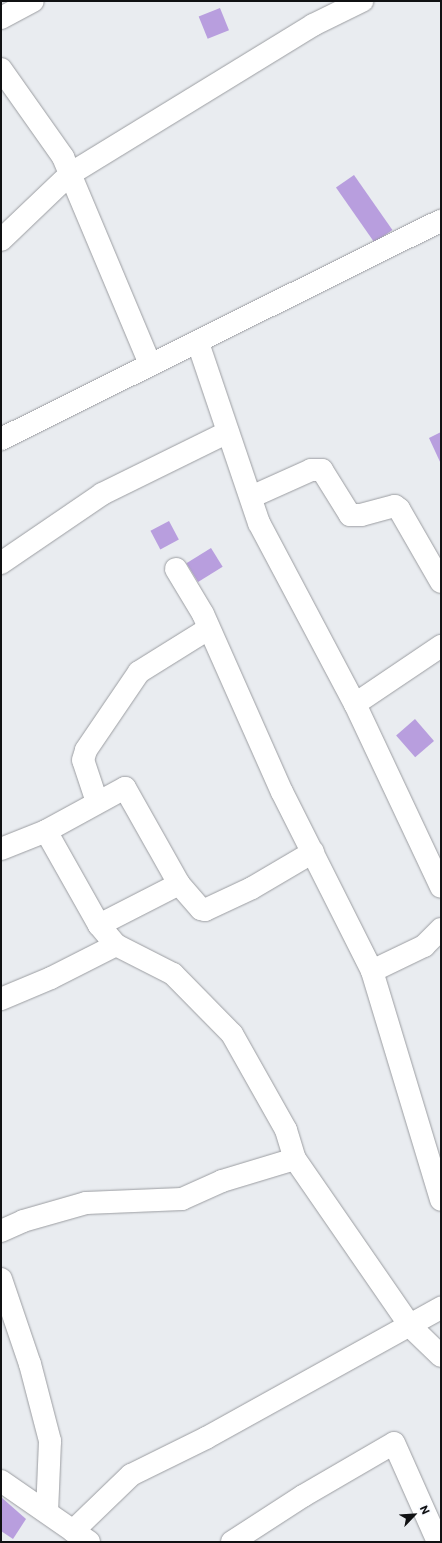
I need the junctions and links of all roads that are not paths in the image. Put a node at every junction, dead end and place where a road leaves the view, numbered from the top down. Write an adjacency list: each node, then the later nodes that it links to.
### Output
1 (33, 1): 4 (street)
2 (362, 1): 3 (street)
3 (329, 8): 6 (street)
4 (1, 18)
5 (1, 69): 6 (street)
6 (70, 174): 8 (street); 10 (street)
7 (440, 227): 9 (street)
8 (1, 240)
9 (198, 343): 10 (street); 11 (street)
10 (150, 364): 12 (street)
11 (228, 432): 13 (street); 14 (street)
12 (1, 439)
13 (250, 497): 16 (street); 19 (street)
14 (1, 563)
15 (176, 569): 17 (street)
16 (441, 582)
17 (208, 629): 20 (street); 23 (street)
18 (441, 646): 19 (street)
19 (355, 704): 25 (street)
20 (97, 802): 21 (street); 24 (street)
21 (46, 831): 22 (street); 26 (street)
22 (1, 849)
23 (313, 852): 24 (street); 29 (street)
24 (180, 884): 26 (street)
25 (441, 887)
26 (99, 924): 28 (street)
27 (441, 929): 29 (street)
28 (116, 945): 30 (street); 31 (street)
29 (372, 971): 32 (street)
30 (1, 999)
31 (295, 1159): 33 (street); 36 (street)
32 (440, 1193)
33 (1, 1231)
34 (1, 1279): 39 (street)
35 (441, 1308): 36 (street)
36 (410, 1326): 37 (street); 40 (street)
37 (441, 1356)
38 (1, 1481): 39 (street)
39 (48, 1512): 40 (street)
40 (81, 1536)
41 (232, 1542): 42 (street)
42 (438, 1542)

